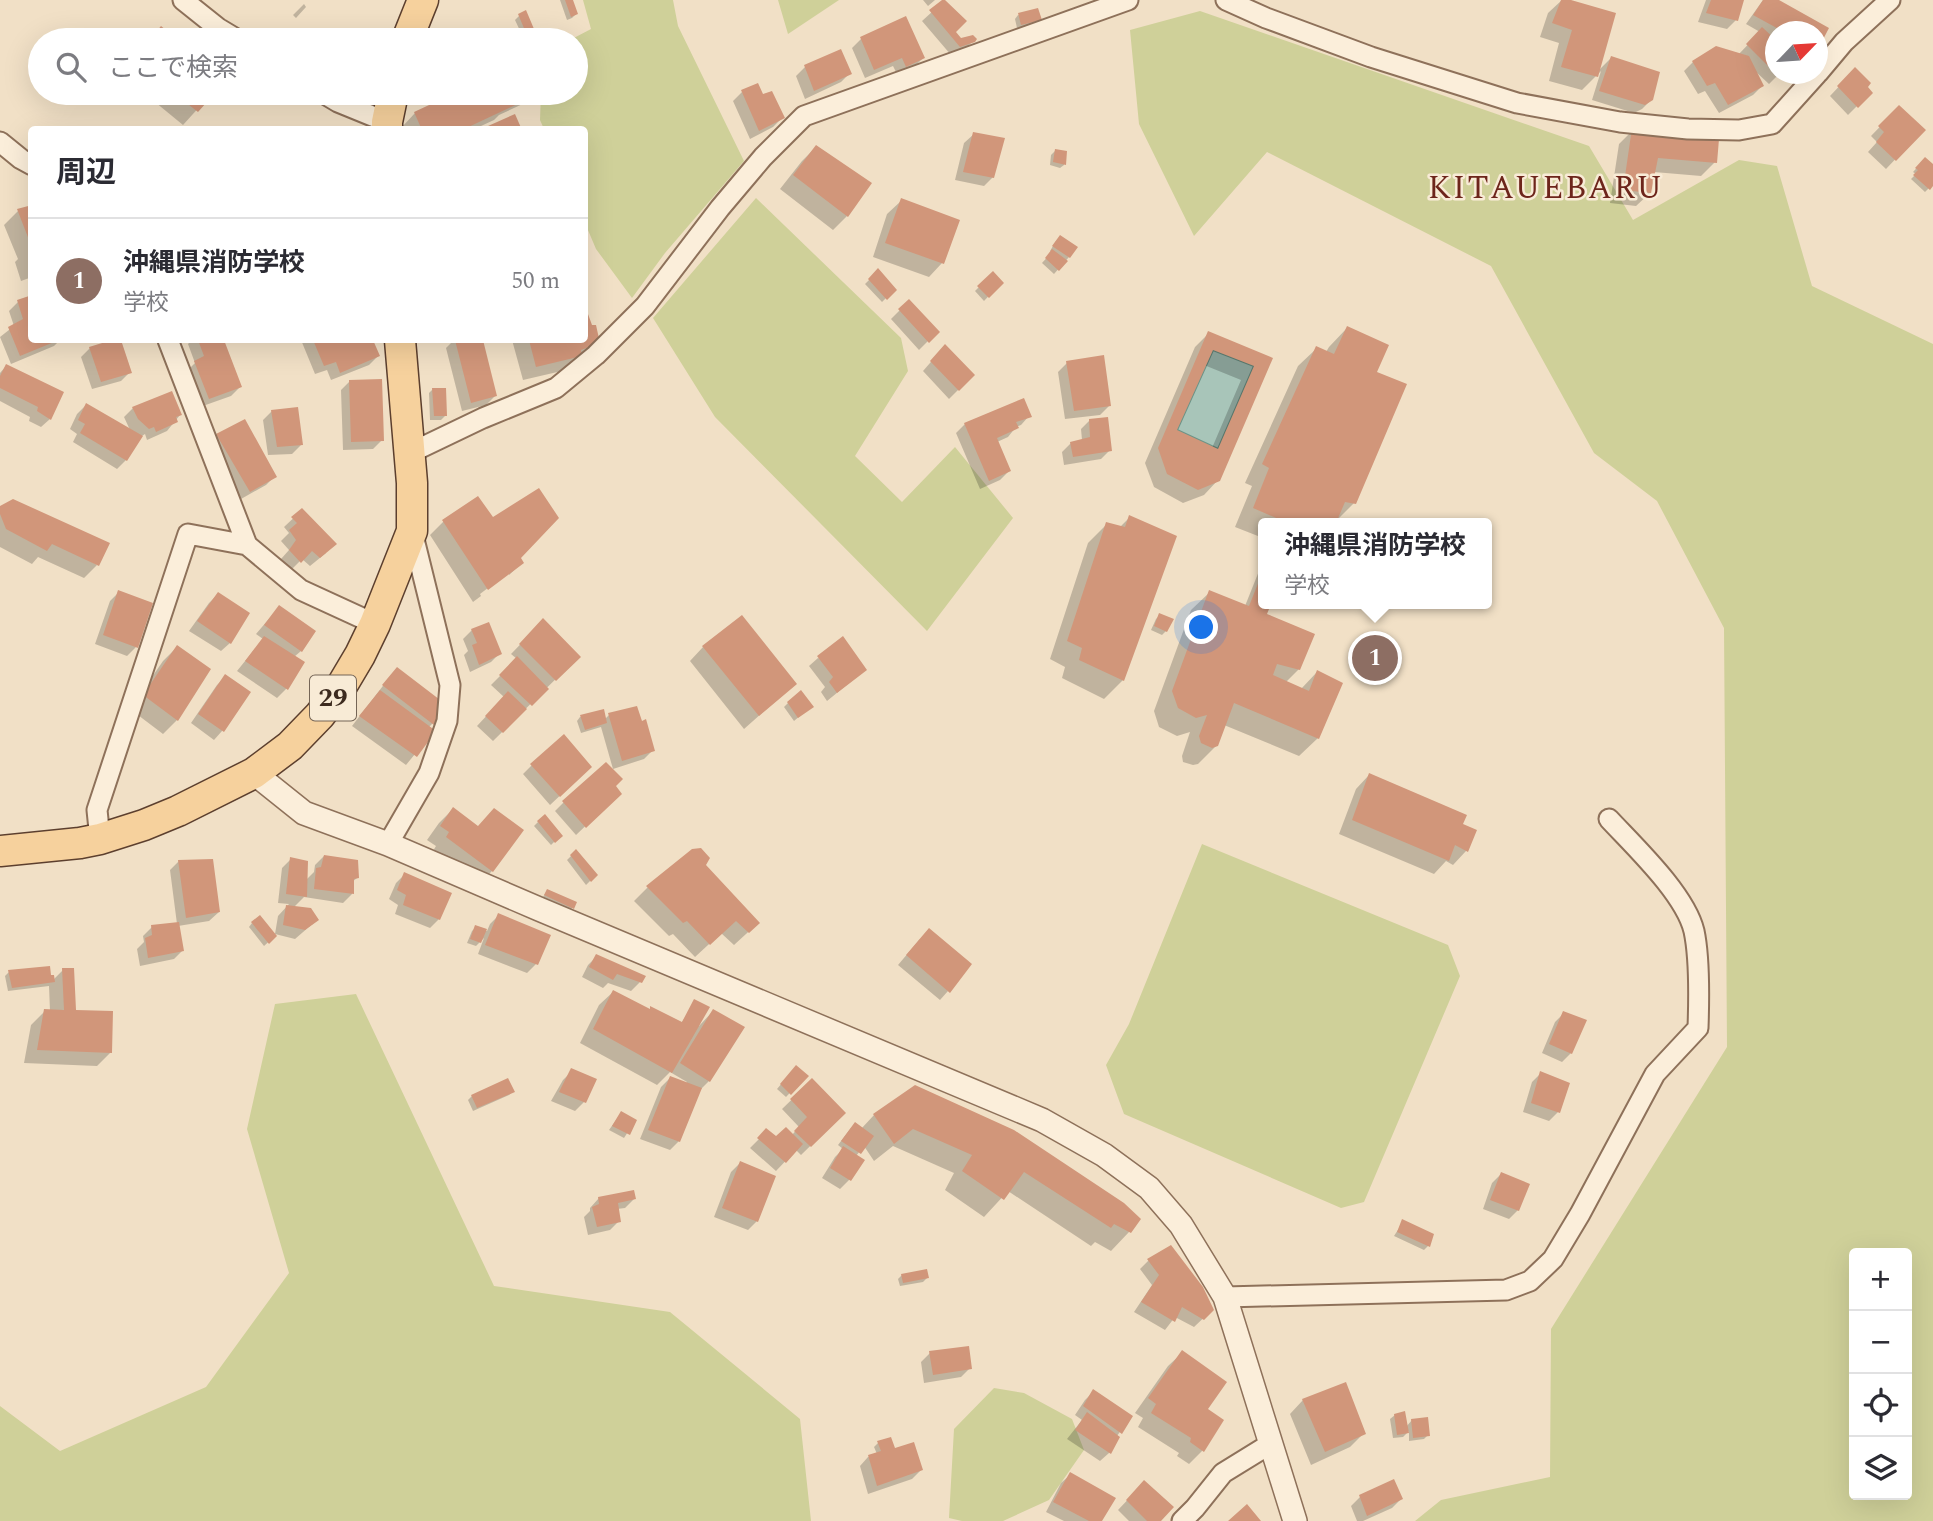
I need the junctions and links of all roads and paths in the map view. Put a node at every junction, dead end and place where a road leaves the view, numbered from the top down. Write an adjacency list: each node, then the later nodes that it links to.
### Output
1 (183, 0): 6 (street)
2 (423, 0): 7 (main road)
3 (1128, 0): 17 (street)
4 (1226, 0): 9 (street)
5 (1890, 0): 8 (street)
6 (218, 28)
7 (412, 28)
8 (1828, 60)
9 (1807, 84)
10 (344, 105): 12 (street)
11 (391, 105): 12 (main road)
12 (387, 126)
13 (2, 146): 14 (street)
14 (28, 163)
15 (169, 343): 19 (street)
16 (400, 343): 17 (main road, 29)
17 (410, 453): 18 (main road, 29)
18 (412, 531): 20 (main road, 29); 24 (street)
19 (247, 545): 20 (street); 23 (street)
20 (375, 624): 21 (main road, 29)
21 (254, 774): 23 (main road, 29); 24 (street)
22 (1609, 819): 26 (street)
23 (100, 839): 25 (main road, 29)
24 (388, 844): 26 (street)
25 (0, 851)
26 (1226, 1297): 27 (street)
27 (1270, 1444): 28 (street); 29 (street)
28 (1182, 1521)
29 (1295, 1521)

